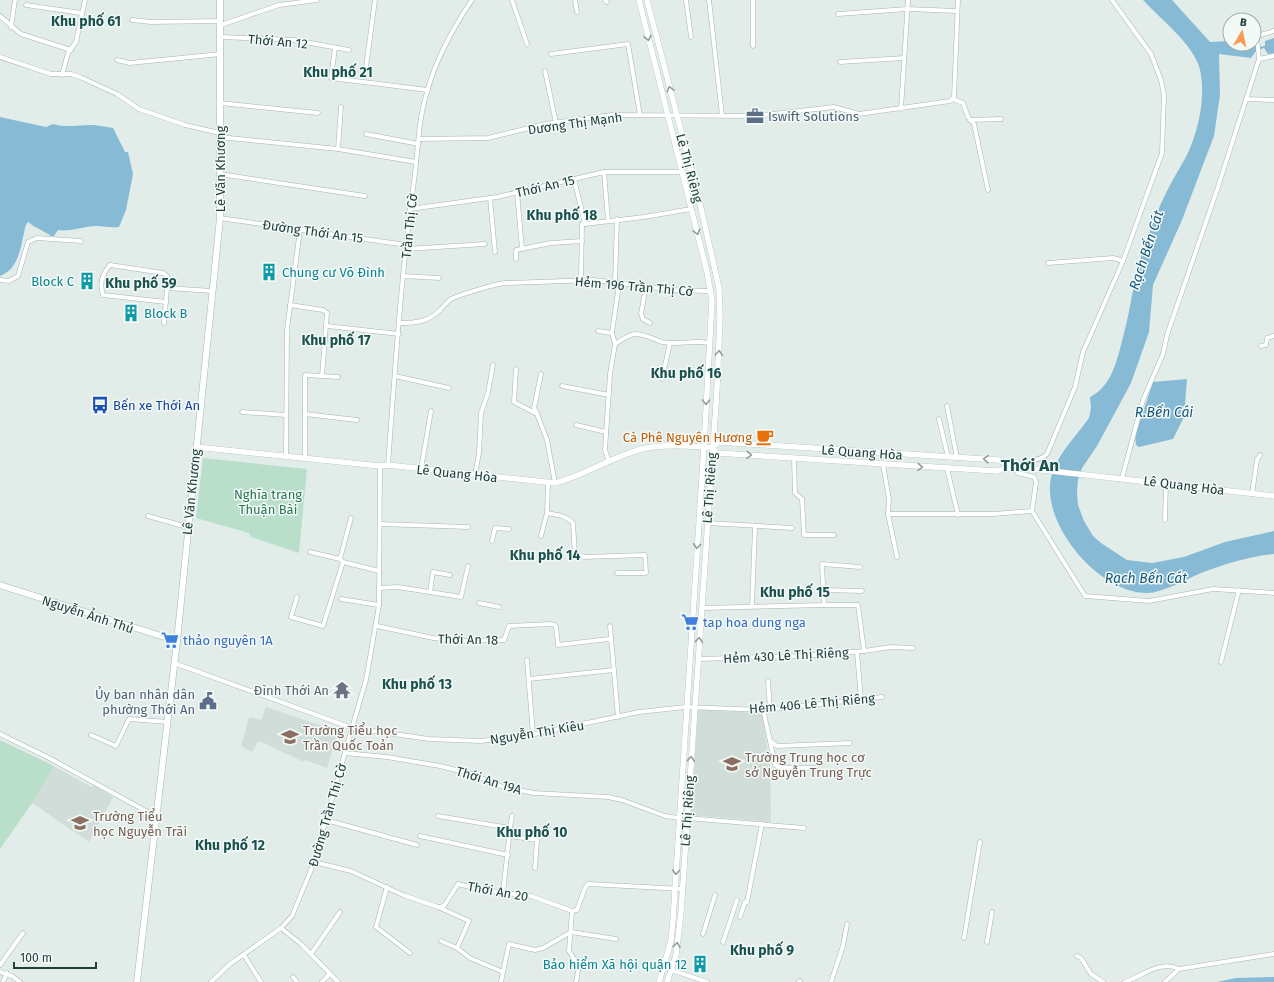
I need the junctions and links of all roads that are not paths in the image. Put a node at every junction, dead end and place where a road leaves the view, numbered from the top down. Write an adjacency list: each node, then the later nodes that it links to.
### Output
1 (14, 0): 26 (street)
2 (85, 0): 21 (street)
3 (220, 0): 25 (main road, Lê Văn Khương)
4 (317, 0): 25 (street)
5 (375, 0): 43 (street)
6 (472, 0): 46 (street, Trần Thị Cờ)
7 (512, 0): 30 (street)
8 (575, 0): 20 (street)
9 (639, 0): 55 (street, Lê Thị Riêng, one-way to 55)
10 (647, 0): 56 (street, Lê Thị Riêng, one-way to 10)
11 (686, 0): 29 (street)
12 (709, 0): 57 (street)
13 (752, 0): 31 (street)
14 (908, 0): 18 (street)
15 (958, 0): 19 (street)
16 (1112, 0): 88 (street)
17 (26, 5): 21 (street)
18 (908, 9): 19 (street); 22 (street); 40 (street)
19 (957, 11): 48 (street)
20 (577, 12)
21 (81, 13): 33 (street)
22 (838, 14)
23 (0, 16): 26 (street)
24 (132, 20): 25 (street)
25 (221, 23): 28 (main road, Lê Văn Khương)
26 (11, 26): 33 (street)
27 (1274, 31): 39 (street)
28 (221, 37): 32 (street, Thới An 12); 35 (main road, Lê Văn Khương)
29 (692, 37)
30 (527, 44)
31 (753, 46)
32 (335, 48): 34 (street, Thới An 12); 46 (street)
33 (71, 50): 45 (street)
34 (349, 50)
35 (221, 54): 41 (street); 50 (main road, Lê Văn Khương)
36 (551, 54): 54 (street)
37 (1274, 56): 39 (street)
38 (0, 57): 45 (street)
39 (1259, 57): 47 (street)
40 (904, 58): 42 (street); 52 (street)
41 (118, 60)
42 (840, 62)
43 (366, 67)
44 (545, 71): 60 (street)
45 (62, 75): 62 (street)
46 (428, 90): 63 (street, Trần Thị Cờ)
47 (1246, 99): 49 (street); 150 (street)
48 (952, 100): 52 (street, Dương Thị Mạnh); 59 (street)
49 (1274, 100)
50 (220, 103): 53 (street); 62 (main road, Lê Văn Khương)
51 (341, 107): 64 (street)
52 (901, 109): 57 (street, Dương Thị Mạnh)
53 (318, 113)
54 (640, 115): 55 (street, Dương Thị Mạnh); 60 (street, Dương Thị Mạnh)
55 (667, 115): 56 (street, Dương Thị Mạnh); 67 (street, Lê Thị Riêng)
56 (676, 115): 57 (street, Dương Thị Mạnh); 135 (street, Lê Thị Riêng, one-way to 56)
57 (722, 115)
58 (1001, 119): 59 (street)
59 (970, 120): 70 (street)
60 (556, 123): 63 (street, Dương Thị Mạnh)
61 (366, 134): 63 (street, Dương Thị Mạnh)
62 (219, 135): 64 (street); 68 (main road, Lê Văn Khương)
63 (419, 141): 65 (street, Trần Thị Cờ)
64 (338, 149): 65 (street)
65 (416, 162): 74 (street, Trần Thị Cờ)
66 (604, 172): 67 (street, Thới An 15); 69 (street, Thới An 15); 78 (street)
67 (682, 172): 75 (street, Lê Thị Riêng)
68 (220, 174): 72 (street); 76 (main road, Lê Văn Khương)
69 (574, 179): 71 (street, Thới An 15); 79 (street)
70 (988, 190)
71 (517, 192): 73 (street, Thới An 15); 85 (street)
72 (365, 196)
73 (490, 198): 74 (street, Thới An 15); 86 (street)
74 (410, 208): 84 (street, Trần Thị Cờ)
75 (691, 209): 77 (street); 97 (street, Lê Thị Riêng, one-way to 97)
76 (220, 218): 80 (street, Đường Thới An 15); 98 (main road, Lê Văn Khương)
77 (617, 219): 78 (street); 94 (street)
78 (608, 220): 79 (street)
79 (585, 224): 82 (street)
80 (300, 229): 84 (street, Đường Thới An 15); 100 (street)
81 (81, 241): 92 (street)
82 (582, 241): 85 (street); 93 (street)
83 (485, 244): 84 (street, Đường Thới An 15)
84 (406, 247): 90 (street, Trần Thị Cờ)
85 (522, 249): 87 (street)
86 (494, 252)
87 (516, 259)
88 (1123, 261): 89 (street); 146 (street)
89 (1048, 263)
90 (404, 276): 91 (street); 102 (street, Trần Thị Cờ)
91 (439, 278)
92 (0, 280)
93 (581, 280): 94 (street, Hẻm 196 Trần Thị Cờ); 102 (street, Hẻm 196 Trần Thị Cờ)
94 (617, 283): 95 (street, Hẻm 196 Trần Thị Cờ); 106 (street)
95 (646, 286): 97 (street, Hẻm 196 Trần Thị Cờ); 103 (street)
96 (167, 288): 98 (street); 99 (street); 99 (street)
97 (711, 290): 110 (street, Lê Thị Riêng)
98 (212, 291): 133 (main road, Lê Văn Khương)
99 (166, 302): 101 (street)
100 (290, 305): 104 (street); 128 (street)
101 (164, 323)
102 (400, 323): 107 (street, Trần Thị Cờ)
103 (650, 323)
104 (327, 326): 107 (street); 116 (street)
105 (598, 331): 106 (street)
106 (612, 333): 111 (street)
107 (399, 334): 117 (street, Trần Thị Cờ)
108 (1274, 336): 112 (street)
109 (670, 343): 110 (street); 111 (street); 119 (street)
110 (709, 343): 134 (street, Lê Thị Riêng, one-way to 134)
111 (615, 344): 122 (street)
112 (1261, 346)
113 (493, 365): 149 (street)
114 (516, 369): 127 (street)
115 (541, 374): 127 (street)
116 (322, 376): 118 (street); 126 (street)
117 (395, 376): 121 (street); 143 (street, Trần Thị Cờ)
118 (338, 377)
119 (662, 379)
120 (562, 386): 122 (street)
121 (449, 388)
122 (609, 395): 132 (street)
123 (947, 406): 140 (street)
124 (431, 411): 148 (street)
125 (242, 412): 128 (street)
126 (305, 414): 130 (street); 138 (street)
127 (537, 414): 153 (street)
128 (286, 415): 137 (street)
129 (939, 419): 139 (street)
130 (357, 420)
131 (576, 425): 132 (street)
132 (606, 432): 142 (street)
133 (196, 447): 137 (street, Lê Quang Hòa); 166 (main road, Lê Văn Khương)
134 (704, 447): 135 (street, Lê Quang Hòa); 142 (street, Lê Quang Hòa); 212 (street, Lê Thị Riêng, one-way to 212)
135 (712, 448): 139 (street, Lê Quang Hòa); 141 (street, Lê Quang Hòa, one-way to 141); 163 (street, Lê Thị Riêng)
136 (1260, 454): 154 (street)
137 (286, 455): 138 (street, Lê Quang Hòa)
138 (305, 457): 145 (street, Lê Quang Hòa)
139 (948, 457): 140 (street, Lê Quang Hòa)
140 (957, 458): 146 (street, Lê Quang Hòa, one-way to 140)
141 (794, 459): 144 (street, Lê Quang Hòa); 171 (street)
142 (609, 462): 153 (street, Lê Quang Hòa)
143 (388, 465): 145 (street, Lê Quang Hòa); 148 (street, Lê Quang Hòa)
144 (883, 465): 147 (street, Lê Quang Hòa, one-way to 147); 158 (street)
145 (380, 466): 164 (street, Đường Trần Thị Cờ)
146 (1013, 467): 147 (street, Lê Quang Hòa); 150 (street, Lê Quang Hòa); 156 (street)
147 (947, 468): 159 (street)
148 (421, 469): 149 (street, Lê Quang Hòa)
149 (475, 475): 151 (street, Lê Quang Hòa)
150 (1122, 478): 152 (street, Lê Quang Hòa)
151 (548, 483): 153 (street, Lê Quang Hòa); 157 (street)
152 (1166, 483): 154 (street, Lê Quang Hòa); 162 (street)
153 (555, 484)
154 (1252, 494): 155 (street, Lê Quang Hòa)
155 (1274, 496)
156 (1032, 511): 159 (street); 184 (street)
157 (547, 514): 170 (street); 179 (street)
158 (888, 514): 159 (street); 174 (street)
159 (958, 515)
160 (148, 516): 166 (street)
161 (351, 518): 175 (street)
162 (1165, 520)
163 (707, 523): 165 (street); 195 (street, Lê Thị Riêng)
164 (380, 524): 167 (street); 178 (street, Đường Trần Thị Cờ)
165 (755, 526): 168 (street); 193 (street)
166 (187, 527): 198 (main road, Lê Văn Khương)
167 (468, 527)
168 (792, 528)
169 (509, 529): 172 (street)
170 (541, 536)
171 (834, 536)
172 (492, 541)
173 (310, 552): 175 (street)
174 (897, 557)
175 (342, 560): 178 (street); 188 (street)
176 (468, 566): 186 (street)
177 (860, 567): 183 (street)
178 (380, 571): 182 (street, Đường Trần Thị Cờ)
179 (617, 573)
180 (450, 575): 186 (street)
181 (0, 585): 198 (main road, Nguyễn Ảnh Thủ)
182 (379, 588): 186 (street); 192 (street, Đường Trần Thị Cờ)
183 (824, 590): 185 (street); 191 (street)
184 (1239, 590): 187 (street); 205 (street)
185 (862, 591)
186 (430, 592)
187 (1274, 594)
188 (297, 597)
189 (341, 599): 192 (street)
190 (479, 603): 194 (street)
191 (824, 605): 193 (street); 201 (street, Hẻm 430 Lê Thị Riêng)
192 (379, 606): 196 (street, Đường Trần Thị Cờ)
193 (752, 606): 195 (street)
194 (499, 607)
195 (702, 608): 203 (street, Lê Thị Riêng, one-way to 195)
196 (376, 626): 199 (street, Thới An 18); 218 (street, Đường Trần Thị Cờ)
197 (610, 626): 199 (street)
198 (177, 641): 206 (main road, Lê Văn Khương)
199 (611, 641): 207 (street)
200 (913, 648): 201 (street)
201 (864, 651): 202 (street, Hẻm 430 Lê Thị Riêng)
202 (857, 652): 203 (street, Hẻm 430 Lê Thị Riêng); 211 (street)
203 (698, 659): 213 (street, Lê Thị Riêng)
204 (527, 660): 208 (street)
205 (1221, 662)
206 (174, 663): 217 (main road, Lê Văn Khương); 218 (street, Nguyễn Thị Kiêu)
207 (614, 670): 208 (street); 216 (street)
208 (529, 679): 221 (street)
209 (768, 681): 215 (street)
210 (882, 697): 211 (street, Hẻm 406 Lê Thị Riêng)
211 (861, 699): 215 (street, Hẻm 406 Lê Thị Riêng)
212 (686, 707): 213 (street, Nguyễn Thị Kiêu); 216 (street, Nguyễn Thị Kiêu); 229 (street, Lê Thị Riêng)
213 (695, 707): 214 (street, Hẻm 406 Lê Thị Riêng); 230 (street, Lê Thị Riêng, one-way to 213)
214 (763, 709): 215 (street, Hẻm 406 Lê Thị Riêng); 222 (street)
215 (770, 709)
216 (618, 717): 221 (street, Nguyễn Thị Kiêu)
217 (168, 722): 220 (street); 226 (main road, Lê Văn Khương)
218 (352, 728): 221 (street, Nguyễn Thị Kiêu); 224 (street, Đường Trần Thị Cờ)
219 (0, 734): 226 (street)
220 (91, 734)
221 (533, 734)
222 (770, 741): 223 (street); 225 (street)
223 (850, 743)
224 (345, 753): 229 (street, Thới An 19A); 231 (street, Đường Trần Thị Cờ)
225 (816, 768)
226 (155, 816): 279 (main road, Lê Văn Khương)
227 (438, 816): 233 (street)
228 (512, 816): 233 (street)
229 (679, 818): 243 (street, Lê Thị Riêng, one-way to 243)
230 (687, 818): 232 (street); 244 (street, Lê Thị Riêng)
231 (326, 820): 238 (street); 240 (street, Đường Trần Thị Cờ)
232 (762, 824): 234 (street); 252 (street)
233 (510, 828): 236 (street)
234 (804, 828)
235 (420, 836): 239 (street)
236 (510, 836): 239 (street); 241 (street)
237 (980, 842): 258 (street)
238 (417, 845)
239 (508, 855): 245 (street)
240 (314, 862): 242 (street); 254 (street, Đường Trần Thị Cờ)
241 (535, 868)
242 (387, 887): 248 (street); 265 (street)
243 (675, 888): 244 (street); 249 (street); 287 (street, Lê Thị Riêng)
244 (683, 888): 271 (street, Lê Thị Riêng, one-way to 244)
245 (503, 893): 248 (street, Thới An 20); 249 (street, Thới An 20)
246 (715, 895): 257 (street)
247 (737, 900): 261 (street)
248 (438, 907): 263 (street)
249 (572, 911): 255 (street)
250 (340, 912): 264 (street)
251 (992, 912): 262 (street)
252 (740, 917)
253 (847, 924): 290 (street)
254 (281, 928): 264 (street); 267 (street, Đường Trần Thị Cờ)
255 (571, 932): 259 (street); 273 (street); 286 (street)
256 (23, 933): 269 (street)
257 (703, 934)
258 (964, 938)
259 (616, 939)
260 (441, 941): 263 (street)
261 (723, 942)
262 (988, 942)
263 (457, 948): 273 (street)
264 (311, 954): 275 (street)
265 (410, 954)
266 (1274, 954): 270 (street)
267 (244, 955): 280 (street, Đường Trần Thị Cờ); 281 (street)
268 (1077, 956): 291 (street)
269 (0, 965)
270 (1179, 969): 292 (street); 293 (street)
271 (672, 970): 288 (street, Lê Thị Riêng); 289 (street)
272 (0, 972): 274 (street)
273 (503, 972): 285 (street)
274 (7, 973): 277 (street); 278 (street)
275 (330, 974): 283 (street); 284 (street)
276 (293, 977): 282 (street)
277 (3, 982)
278 (20, 982)
279 (137, 982)
280 (211, 982)
281 (261, 982)
282 (298, 982)
283 (322, 982)
284 (338, 982)
285 (501, 982)
286 (576, 982)
287 (659, 982)
288 (667, 982)
289 (707, 982)
290 (830, 982)
291 (1103, 982)
292 (1125, 982)
293 (1165, 982)

